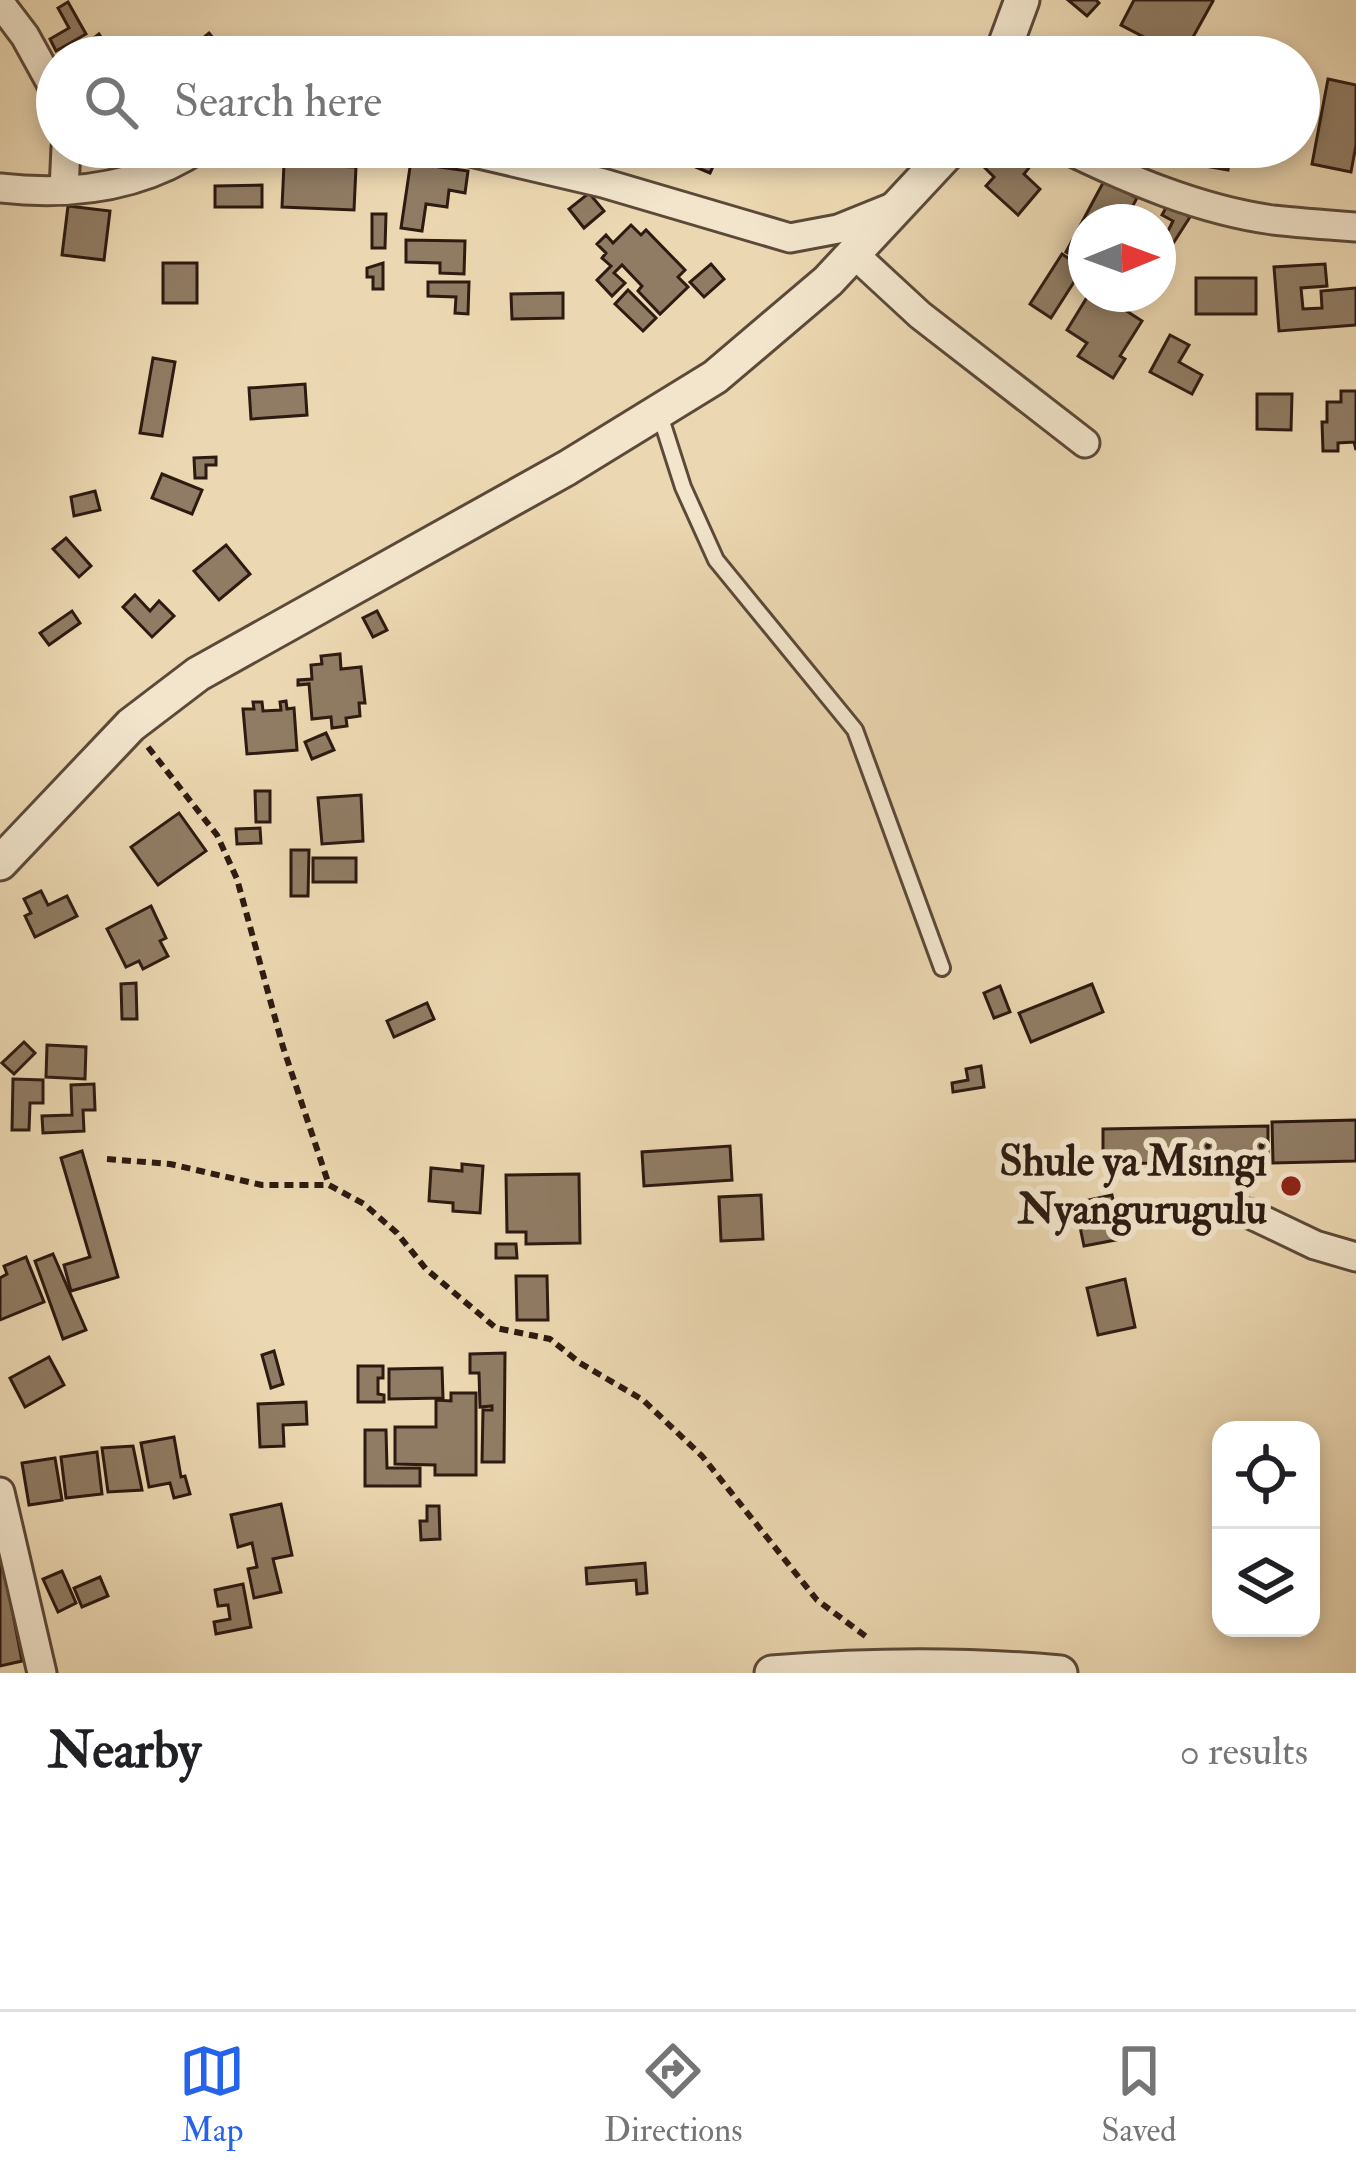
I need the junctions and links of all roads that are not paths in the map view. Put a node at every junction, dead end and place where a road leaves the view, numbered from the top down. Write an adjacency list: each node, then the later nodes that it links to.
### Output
1 (1022, 0): 3 (street)
2 (0, 3): 4 (street)
3 (1009, 36)
4 (36, 56)
5 (65, 168): 11 (street)
6 (162, 168): 11 (street)
7 (539, 168): 12 (street)
8 (934, 168): 12 (street)
9 (1111, 168): 13 (street)
10 (0, 188): 11 (street)
11 (64, 190)
12 (904, 202): 14 (street)
13 (1356, 227)
14 (854, 254): 15 (street); 16 (street)
15 (659, 412): 17 (street); 18 (lane)
16 (1085, 443)
17 (0, 863)
18 (942, 968)
19 (1248, 1213): 20 (street)
20 (1356, 1257)
21 (0, 1492): 23 (street)
22 (1006, 1671): 24 (street); 25 (street)
23 (42, 1673)
24 (772, 1673)
25 (1060, 1673)

